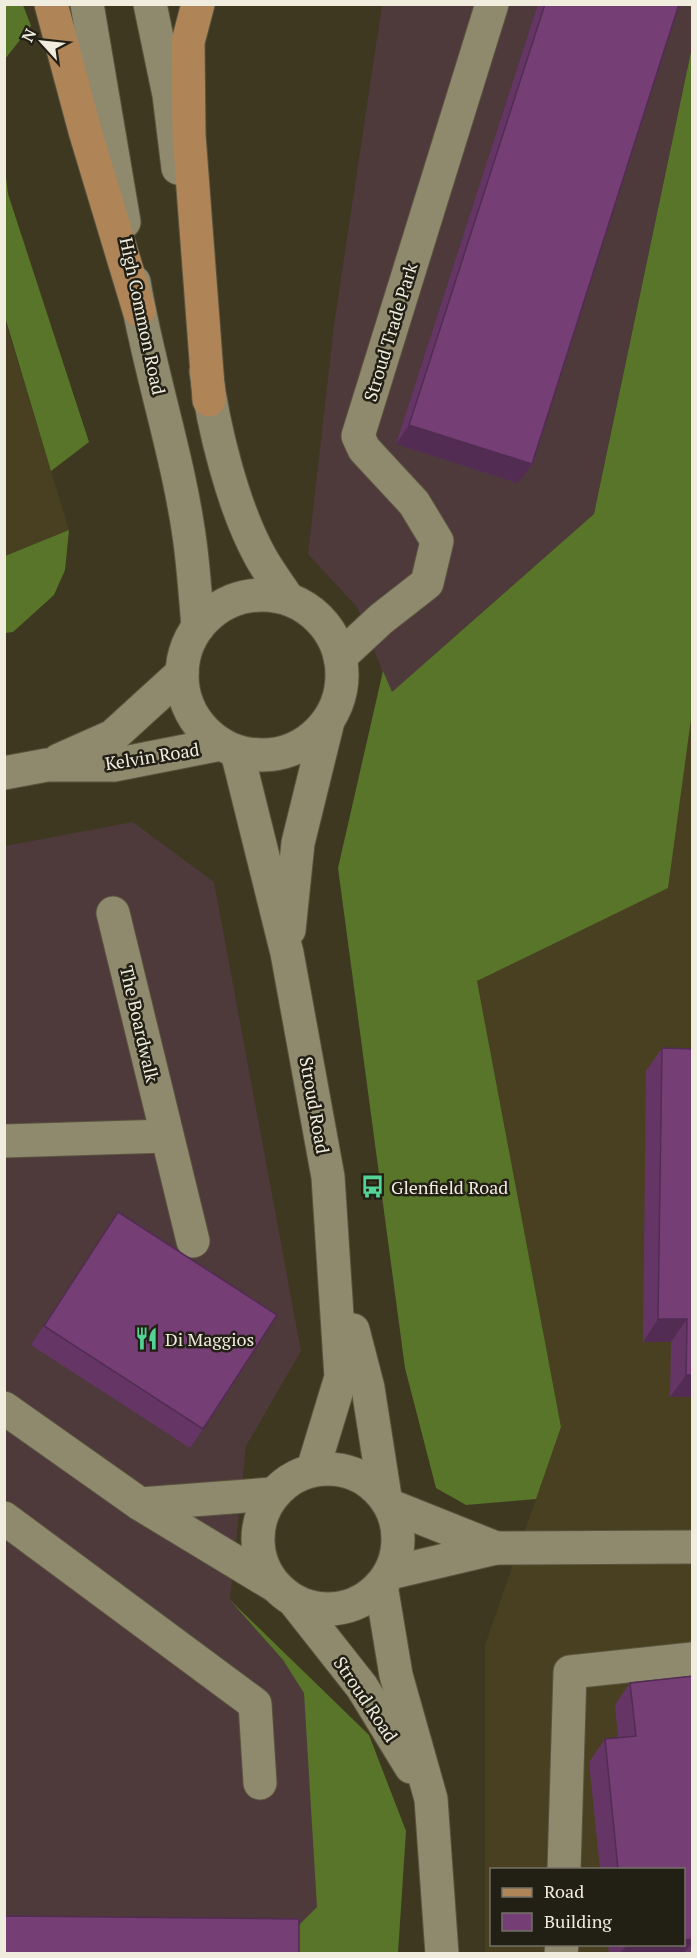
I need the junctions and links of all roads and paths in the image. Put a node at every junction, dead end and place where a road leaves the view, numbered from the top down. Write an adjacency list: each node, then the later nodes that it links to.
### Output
1 (51, 4): 6 (main road)
2 (87, 4): 6 (street, High Common Road)
3 (150, 4): 7 (street)
4 (198, 4): 7 (main road)
5 (492, 4): 9 (street, Stroud Trade Park)
6 (139, 310): 11 (street, High Common Road)
7 (209, 400): 8 (street)
8 (288, 599): 10 (street); 11 (street)
9 (381, 619): 10 (street); 12 (street)
10 (325, 625): 12 (street)
11 (198, 627): 13 (street)
12 (340, 657): 14 (street)
13 (182, 673): 15 (street); 16 (street, Kelvin Road)
14 (328, 721): 15 (street); 19 (street, Stroud Road)
15 (229, 748): 16 (street, Kelvin Road); 19 (street, Stroud Road)
16 (47, 765): 17 (street, Kelvin Road)
17 (4, 773)
18 (113, 913): 20 (street, The Boardwalk)
19 (287, 953): 23 (street, Stroud Road)
20 (167, 1136): 21 (street); 22 (street, The Boardwalk)
21 (4, 1141)
22 (193, 1241)
23 (335, 1259): 25 (street, Stroud Road); 27 (street, Stroud Road)
24 (4, 1408): 28 (street)
25 (313, 1469): 26 (street); 27 (street)
26 (272, 1494): 28 (street); 33 (street)
27 (388, 1502): 31 (street); 32 (street)
28 (140, 1504): 33 (street)
29 (4, 1518): 35 (street)
30 (693, 1547): 31 (street)
31 (496, 1548): 32 (street)
32 (386, 1579): 33 (street); 36 (street, Stroud Road)
33 (284, 1594): 36 (street, Stroud Road)
34 (693, 1659): 37 (street)
35 (261, 1784)
36 (431, 1799): 38 (street, Stroud Road)
37 (564, 1868)
38 (442, 1953)

